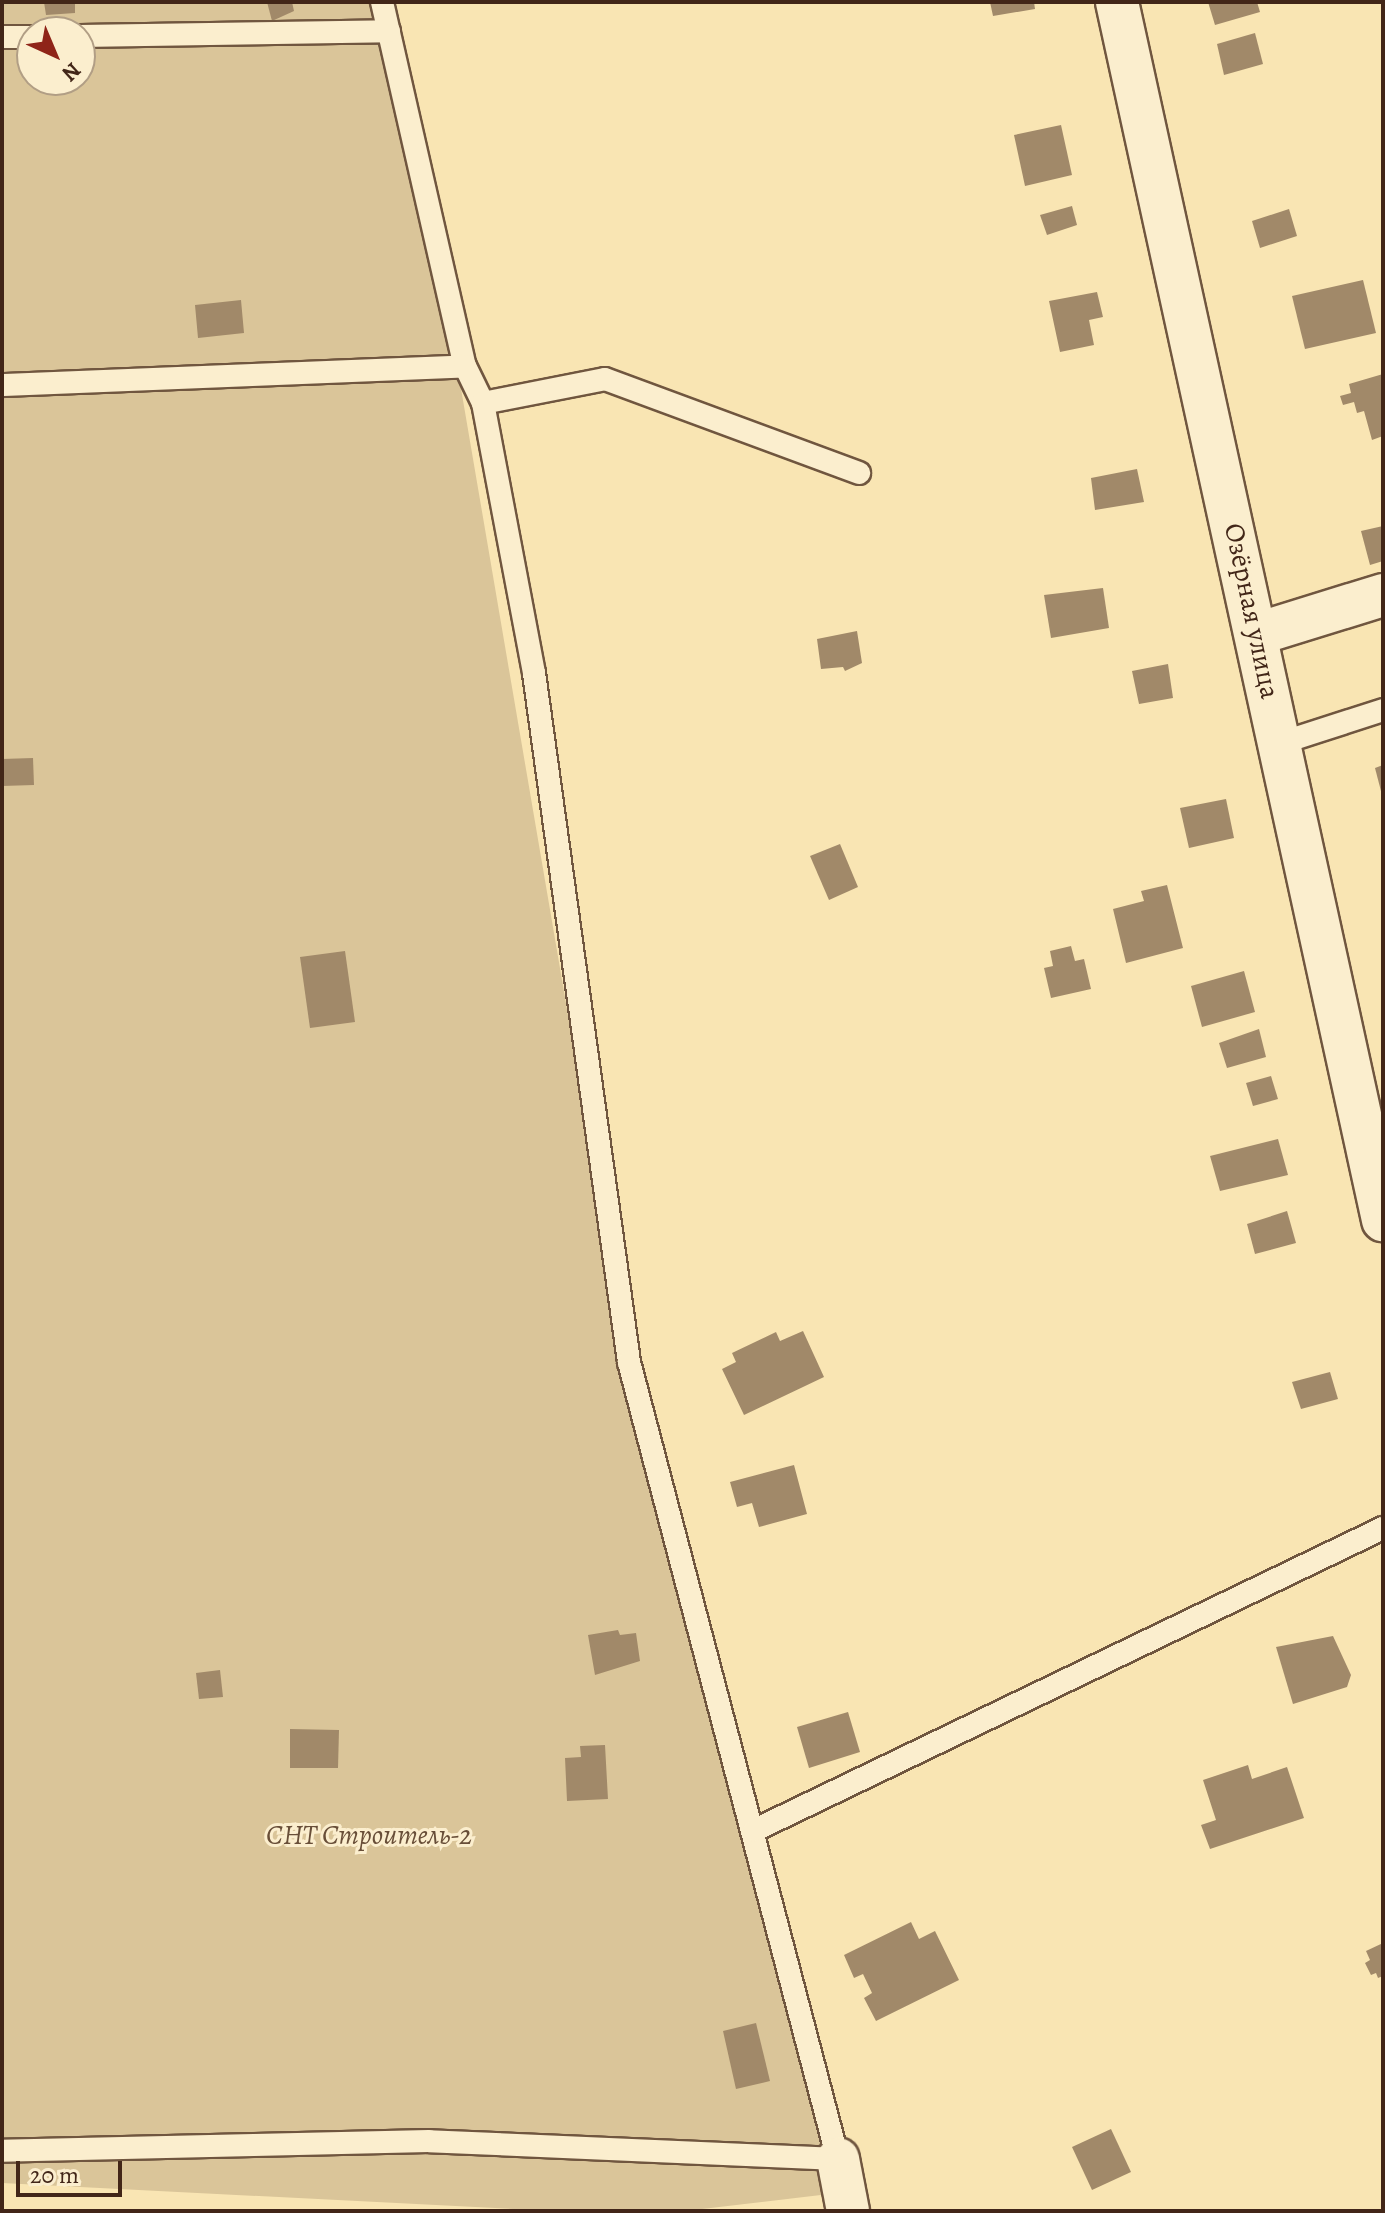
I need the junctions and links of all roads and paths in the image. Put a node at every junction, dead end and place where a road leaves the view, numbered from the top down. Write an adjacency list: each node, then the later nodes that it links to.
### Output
1 (382, 2): 3 (lane)
2 (1117, 2): 10 (street, Озёрная улица)
3 (389, 31): 4 (lane); 5 (lane)
4 (96, 36)
5 (465, 366): 6 (lane); 7 (lane)
6 (2, 385)
7 (483, 403): 8 (lane); 15 (lane)
8 (859, 473)
9 (1383, 595): 10 (street)
10 (1257, 634): 12 (street, Озёрная улица)
11 (1383, 710): 12 (lane)
12 (1281, 743): 13 (street, Озёрная улица)
13 (1383, 1220)
14 (1383, 1528): 15 (lane)
15 (755, 1830): 17 (lane)
16 (2, 2151): 17 (lane)
17 (838, 2159): 18 (street)
18 (848, 2211)

